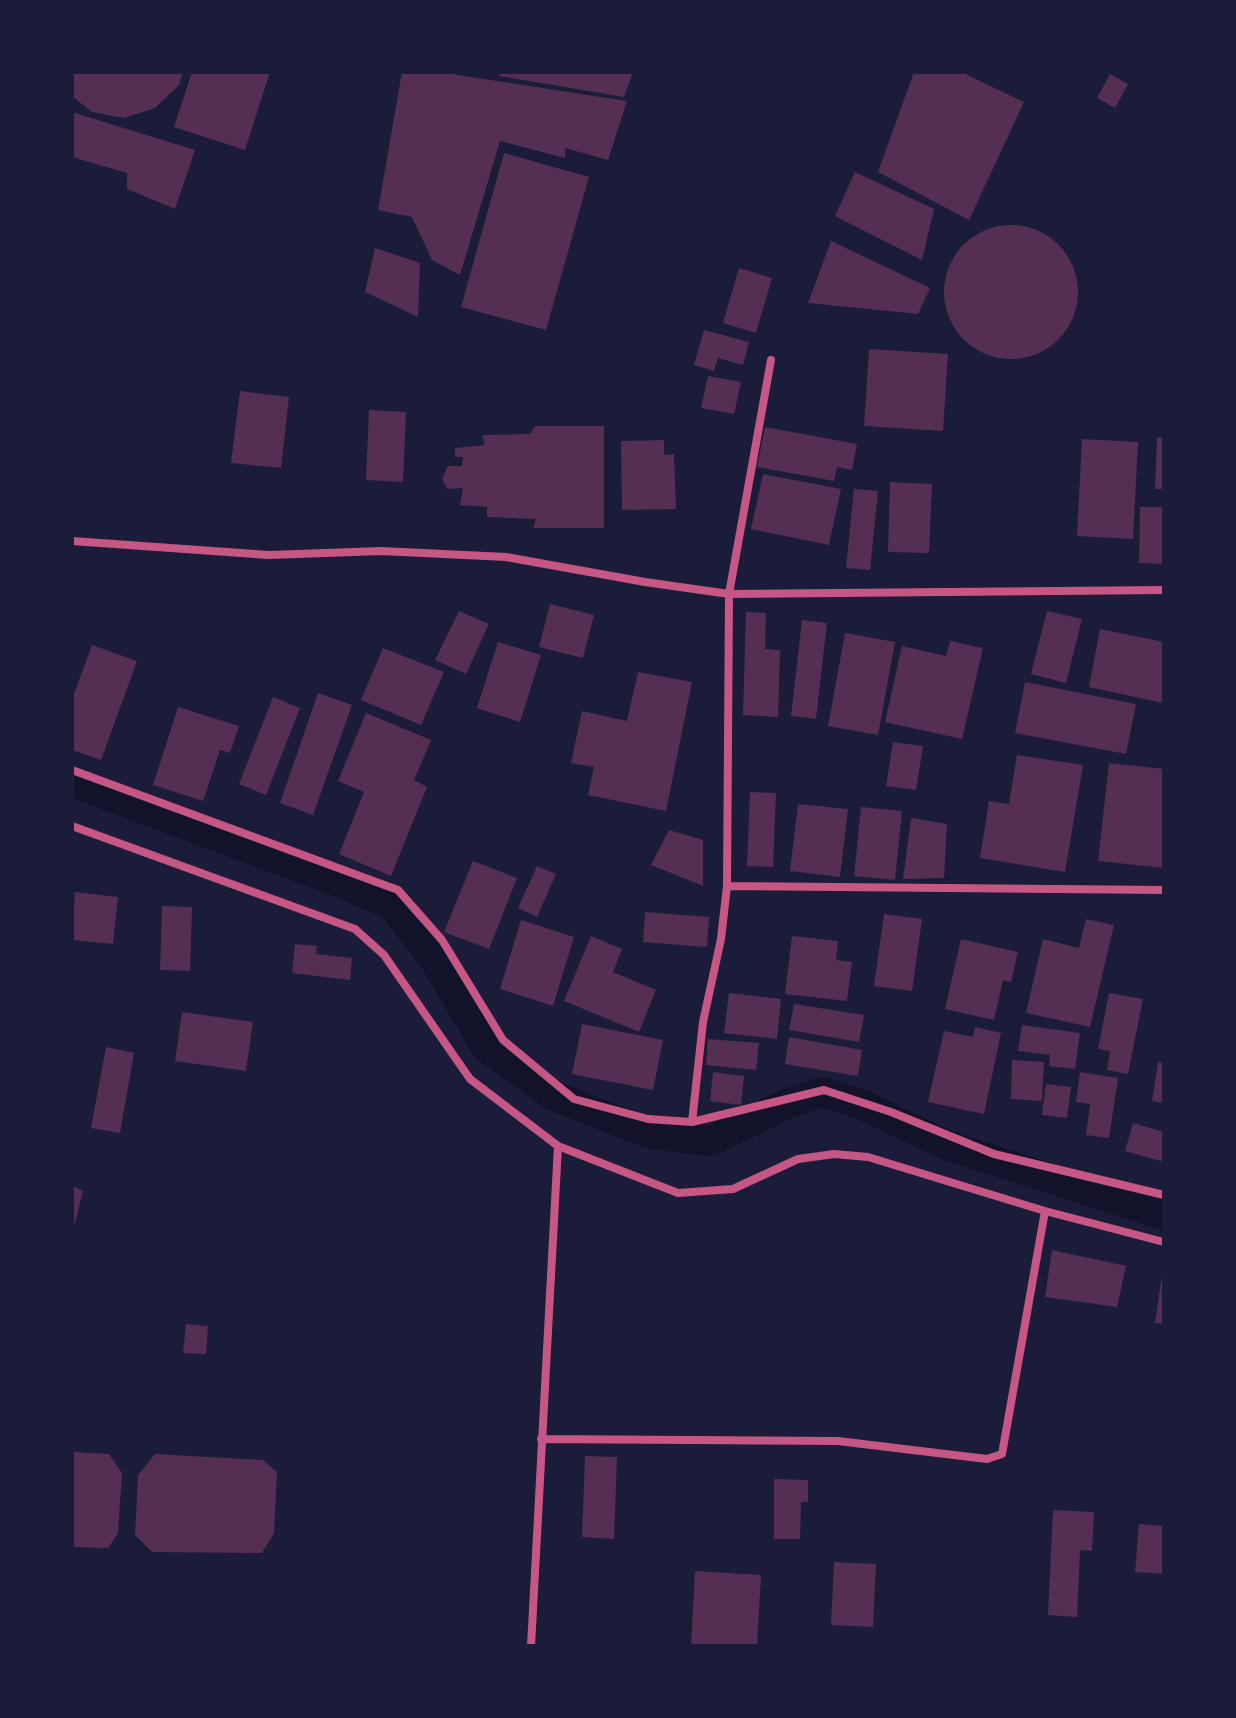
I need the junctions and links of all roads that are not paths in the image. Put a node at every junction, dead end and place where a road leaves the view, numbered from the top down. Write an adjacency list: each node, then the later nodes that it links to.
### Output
1 (771, 360): 4 (street)
2 (72, 541): 4 (street)
3 (1164, 590): 4 (street)
4 (729, 594): 7 (street)
5 (72, 770): 9 (street)
6 (72, 826): 10 (street)
7 (727, 886): 8 (street); 9 (street)
8 (1164, 890)
9 (692, 1122): 11 (street)
10 (558, 1146): 12 (street); 14 (street)
11 (1164, 1195)
12 (1045, 1211): 13 (street); 14 (street)
13 (1164, 1242)
14 (541, 1439): 15 (street)
15 (531, 1646)

